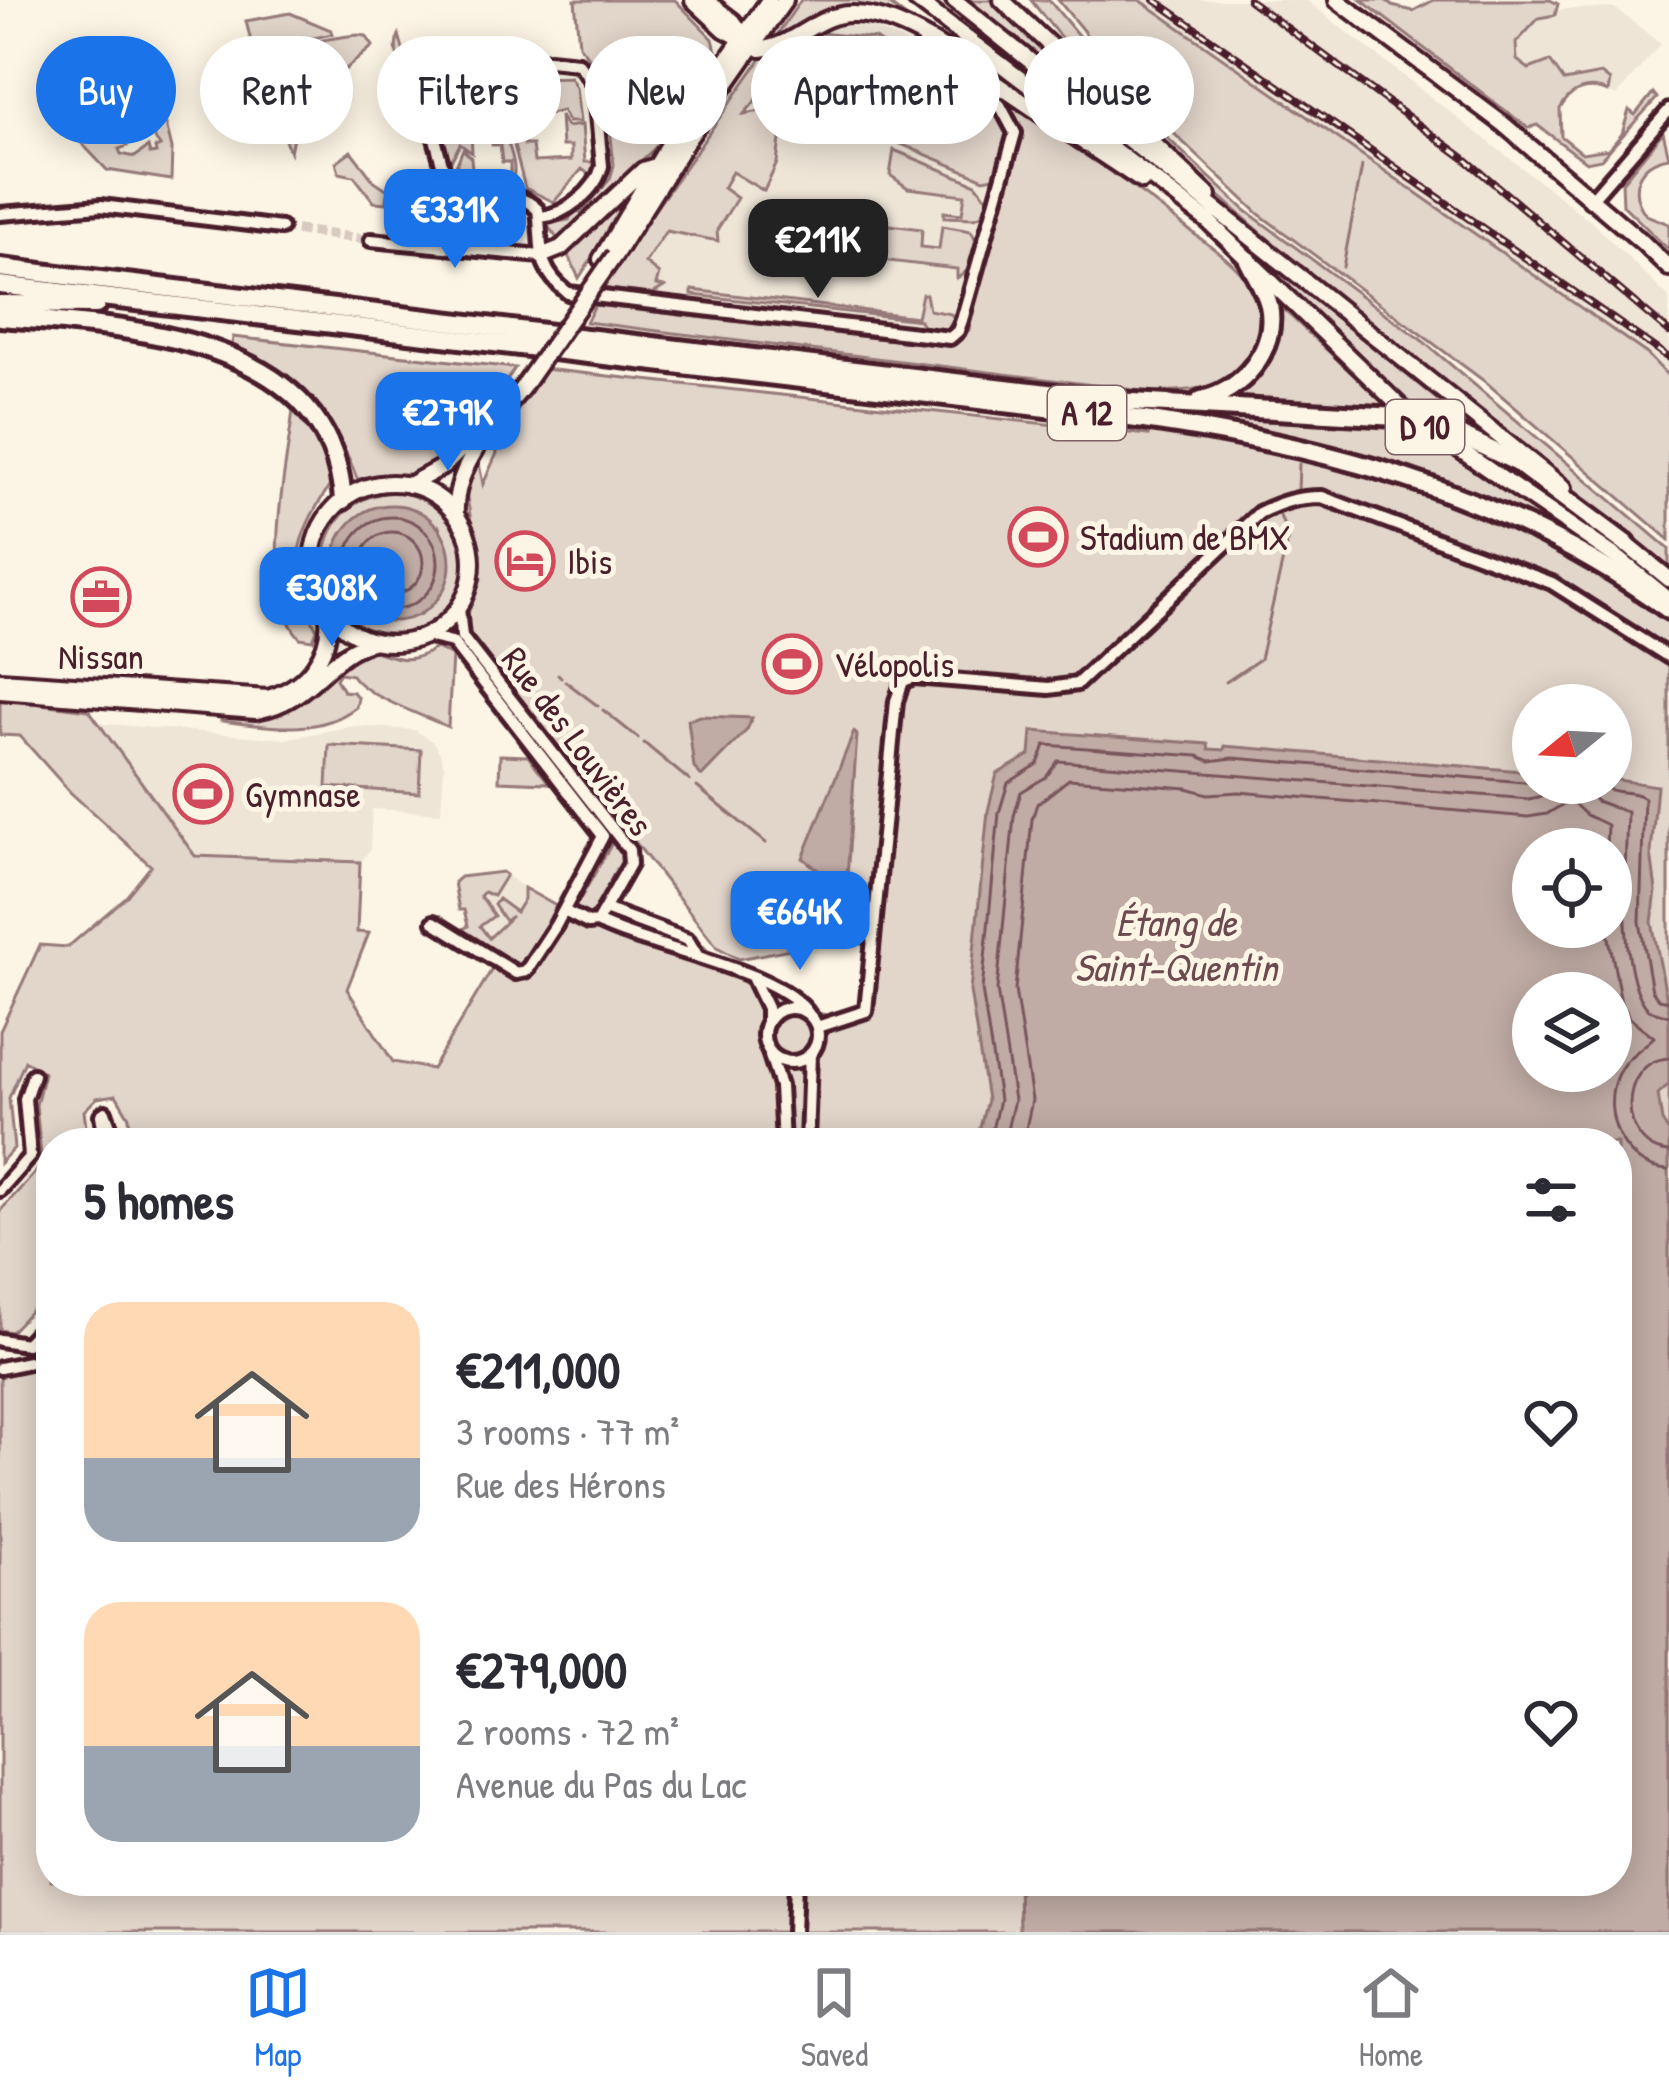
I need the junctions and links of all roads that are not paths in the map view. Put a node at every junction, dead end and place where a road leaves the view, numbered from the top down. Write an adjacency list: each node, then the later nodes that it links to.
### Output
1 (693, 0): 13 (main road)
2 (706, 0): 13 (main road)
3 (769, 0): 13 (main road)
4 (785, 0): 13 (main road)
5 (916, 0): 23 (main road, D 10)
6 (954, 0): 23 (main road, D 10)
7 (1002, 0): 23 (main road, D 10)
8 (1337, 0): 10 (main road)
9 (1351, 0): 10 (main road)
10 (1382, 29): 21 (main road)
11 (793, 36): 12 (main road, D 10)
12 (917, 36)
13 (748, 40): 14 (main road, D 10); 20 (main road)
14 (751, 42)
15 (561, 61): 24 (street)
16 (1000, 84): 23 (main road, D 10)
17 (1000, 105): 27 (street)
18 (1669, 110): 21 (street)
19 (436, 144): 24 (street)
20 (664, 168): 27 (main road); 35 (main road, bridge)
21 (1593, 198): 30 (main road)
22 (0, 214): 25 (street)
23 (1210, 214): 28 (main road, D 10); 40 (main road, D 10)
24 (541, 217): 27 (street)
25 (281, 228)
26 (371, 240): 27 (street)
27 (541, 256)
28 (1248, 260): 36 (highway); 42 (main road, D 10)
29 (0, 268): 36 (highway, A 12)
30 (1669, 268)
31 (0, 285): 32 (highway, A 12)
32 (114, 299): 33 (highway); 45 (highway, A 12)
33 (0, 304)
34 (0, 317): 38 (highway)
35 (517, 387): 37 (main road); 39 (main road)
36 (1170, 405): 40 (highway, A 12, bridge)
37 (409, 484): 38 (main road); 39 (main road)
38 (343, 500): 43 (main road)
39 (456, 514): 44 (main road)
40 (1625, 544): 41 (main road)
41 (1669, 579)
42 (1669, 600)
43 (325, 606): 47 (main road); 49 (main road)
44 (459, 608): 46 (main road); 51 (street, Rue des Louvières)
45 (1669, 610)
46 (426, 636): 47 (main road); 52 (street, Rue des Louvières)
47 (375, 641): 50 (main road)
48 (1669, 657): 59 (street)
49 (0, 680)
50 (0, 692)
51 (605, 909): 54 (street, Rue des Louvières); 55 (street)
52 (564, 911): 53 (street); 54 (street)
53 (434, 922)
54 (597, 922): 56 (street)
55 (662, 929): 56 (street); 57 (street)
56 (656, 946): 57 (street)
57 (697, 956): 58 (street)
58 (752, 976): 59 (street); 60 (street)
59 (813, 1022): 60 (street); 62 (street)
60 (766, 1023): 61 (street)
61 (769, 1052): 62 (street); 66 (street)
62 (810, 1054): 67 (street)
63 (33, 1075): 68 (street)
64 (103, 1128): 65 (street)
65 (111, 1128)
66 (782, 1128)
67 (808, 1128)
68 (0, 1190)
69 (36, 1333): 70 (street)
70 (0, 1340)
71 (36, 1359): 72 (street)
72 (0, 1368)
73 (795, 1896): 74 (street)
74 (794, 1932)

